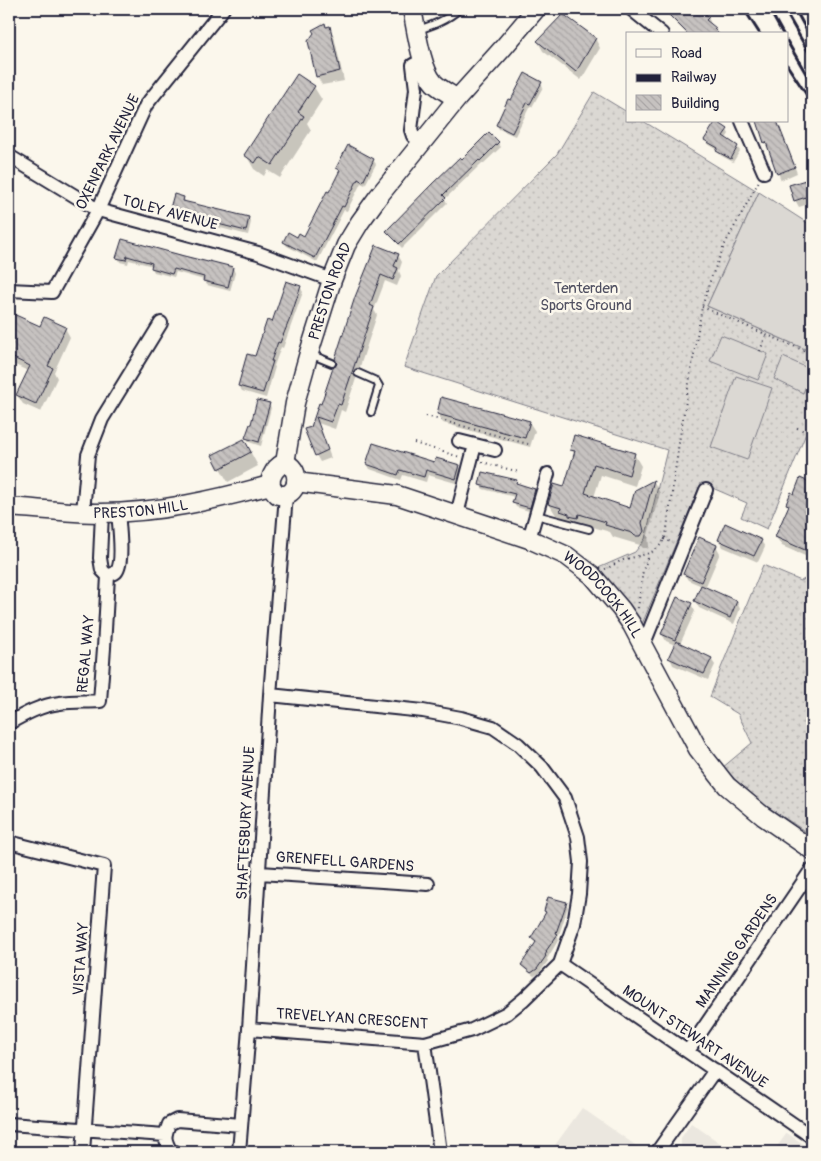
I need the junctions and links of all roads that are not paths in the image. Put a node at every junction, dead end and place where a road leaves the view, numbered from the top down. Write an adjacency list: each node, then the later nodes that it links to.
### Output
1 (223, 9): 17 (street, OXENPARK AVENUE)
2 (412, 9): 7 (street)
3 (460, 9): 7 (lane)
4 (536, 9): 12 (street, PRESTON ROAD)
5 (631, 9): 6 (street)
6 (644, 13): 8 (street)
7 (416, 30): 9 (street)
8 (660, 32)
9 (423, 60): 10 (street); 11 (street)
10 (434, 83): 11 (street); 12 (street)
11 (416, 90): 14 (street)
12 (457, 99): 14 (street, PRESTON ROAD)
13 (742, 122): 16 (street)
14 (423, 142): 18 (street, PRESTON ROAD)
15 (9, 156): 17 (street, TOLEY AVENUE)
16 (764, 172)
17 (98, 210): 18 (street, TOLEY AVENUE); 19 (street, OXENPARK AVENUE)
18 (332, 280): 21 (street, PRESTON ROAD)
19 (9, 290)
20 (161, 322): 34 (street)
21 (309, 354): 22 (lane); 28 (street, PRESTON ROAD)
22 (332, 363)
23 (358, 373): 24 (lane)
24 (371, 412)
25 (459, 441): 26 (street)
26 (475, 445): 27 (street); 36 (street)
27 (496, 450)
28 (285, 463): 30 (street); 31 (street)
29 (548, 474): 37 (street)
30 (270, 485): 31 (street); 35 (street, PRESTON HILL)
31 (291, 488): 36 (street, WOODCOCK HILL); 42 (street, SHAFTESBURY AVENUE)
32 (706, 490): 41 (street)
33 (9, 507): 34 (street, PRESTON HILL)
34 (83, 512): 35 (street, PRESTON HILL)
35 (110, 512): 40 (street, REGAL WAY); 40 (street, REGAL WAY)
36 (457, 514): 39 (street, WOODCOCK HILL)
37 (536, 515): 38 (lane); 39 (street)
38 (589, 529)
39 (529, 539): 41 (street, WOODCOCK HILL)
40 (108, 576): 43 (street, REGAL WAY)
41 (643, 646): 45 (street, WOODCOCK HILL)
42 (270, 695): 47 (street, SHAFTESBURY AVENUE); 49 (street, TREVELYAN CRESCENT)
43 (9, 723)
44 (9, 842): 56 (street, VISTA WAY)
45 (812, 850)
46 (812, 869): 52 (street, MANNING GARDENS)
47 (260, 873): 48 (street, GRENFELL GARDENS); 50 (street, SHAFTESBURY AVENUE)
48 (428, 884)
49 (560, 964): 51 (street, TREVELYAN CRESCENT); 52 (street, MOUNT STEWART AVENUE)
50 (249, 1029): 51 (street, TREVELYAN CRESCENT); 55 (street, SHAFTESBURY AVENUE)
51 (425, 1043): 62 (street)
52 (688, 1051): 53 (street, MOUNT STEWART AVENUE)
53 (715, 1070): 58 (street, MOUNT STEWART AVENUE); 63 (street)
54 (9, 1124): 56 (street)
55 (241, 1125): 57 (street); 61 (street, SHAFTESBURY AVENUE)
56 (85, 1130): 57 (street); 59 (street, VISTA WAY)
57 (165, 1135): 60 (street)
58 (812, 1137)
59 (83, 1152)
60 (175, 1152)
61 (239, 1152)
62 (440, 1152)
63 (657, 1152)

